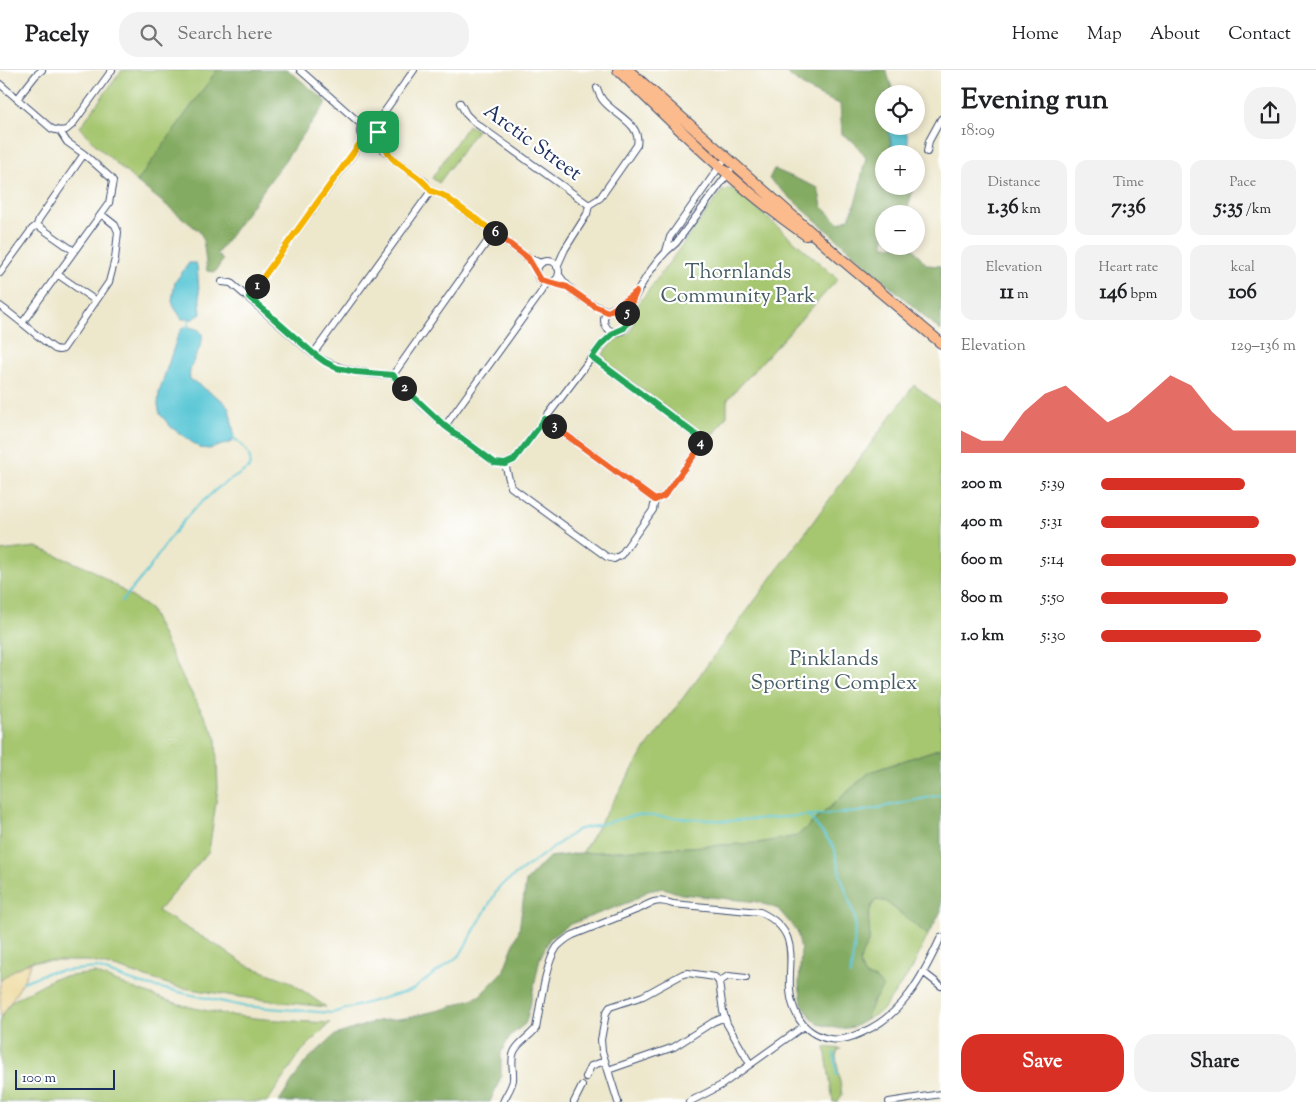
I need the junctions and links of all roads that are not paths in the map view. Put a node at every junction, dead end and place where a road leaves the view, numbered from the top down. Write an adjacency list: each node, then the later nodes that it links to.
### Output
1 (42, 70): 11 (street)
2 (112, 70): 16 (street)
3 (300, 70): 15 (street)
4 (414, 70): 14 (street)
5 (618, 70): 24 (highway)
6 (628, 70): 8 (highway)
7 (641, 70): 8 (street)
8 (642, 83): 22 (highway)
9 (0, 84): 11 (street)
10 (597, 88): 27 (street)
11 (17, 99): 16 (street)
12 (460, 104): 27 (street, Arctic Street)
13 (941, 119): 20 (street)
14 (375, 125): 15 (street); 17 (street)
15 (362, 126): 18 (street)
16 (60, 131): 21 (street)
17 (378, 132): 18 (street); 19 (street)
18 (367, 140): 19 (street); 49 (street)
19 (387, 152): 26 (street)
20 (928, 152)
21 (84, 154): 28 (street); 29 (street)
22 (727, 157): 23 (highway); 24 (street)
23 (736, 165): 25 (street); 35 (highway)
24 (720, 166): 25 (highway); 33 (street)
25 (729, 173): 33 (street); 35 (highway)
26 (431, 191): 30 (street); 62 (street)
27 (590, 205): 31 (street)
28 (101, 214): 32 (street); 50 (street)
29 (37, 225): 32 (street); 39 (street)
30 (494, 232): 34 (street); 64 (street)
31 (565, 249): 36 (street); 38 (street)
32 (74, 250): 40 (street)
33 (666, 250): 47 (street)
34 (528, 258): 37 (street); 41 (street)
35 (840, 258): 60 (highway)
36 (550, 262): 37 (street); 38 (street)
37 (542, 264): 41 (street)
38 (557, 266): 42 (street)
39 (0, 273)
40 (57, 274): 50 (street); 57 (street)
41 (537, 274): 43 (street)
42 (558, 275): 45 (street); 46 (street)
43 (541, 280): 45 (street); 48 (street)
44 (222, 282): 49 (street)
45 (550, 283): 46 (street); 48 (street)
46 (567, 287): 52 (street)
47 (636, 292): 53 (street); 55 (street)
48 (541, 295): 66 (street)
49 (249, 297): 62 (street)
50 (96, 301): 57 (street)
51 (0, 306): 57 (street)
52 (594, 306): 54 (street); 56 (street)
53 (615, 308): 54 (street); 55 (street)
54 (608, 312): 56 (street)
55 (626, 315): 59 (street)
56 (604, 319): 58 (street)
57 (23, 322)
58 (606, 328): 59 (street); 61 (street)
59 (615, 332): 61 (street)
60 (941, 343)
61 (601, 345): 63 (street)
62 (314, 354): 64 (street)
63 (592, 357): 65 (street); 68 (street)
64 (393, 375): 66 (street)
65 (545, 419): 67 (street); 68 (street)
66 (445, 426): 67 (street)
67 (505, 464): 68 (street)
68 (655, 500)
69 (941, 937): 70 (street)
70 (923, 972): 73 (street); 75 (street)
71 (746, 978): 72 (street)
72 (719, 982): 74 (street); 76 (street)
73 (941, 986)
74 (725, 1017): 77 (street); 78 (street)
75 (804, 1026): 77 (street); 82 (street)
76 (605, 1060): 78 (street); 79 (street)
77 (750, 1064): 85 (street)
78 (608, 1070): 84 (street)
79 (586, 1077)
80 (582, 1086): 83 (street)
81 (941, 1094): 86 (street)
82 (503, 1102)
83 (574, 1102)
84 (618, 1102)
85 (689, 1102)
86 (889, 1102)

